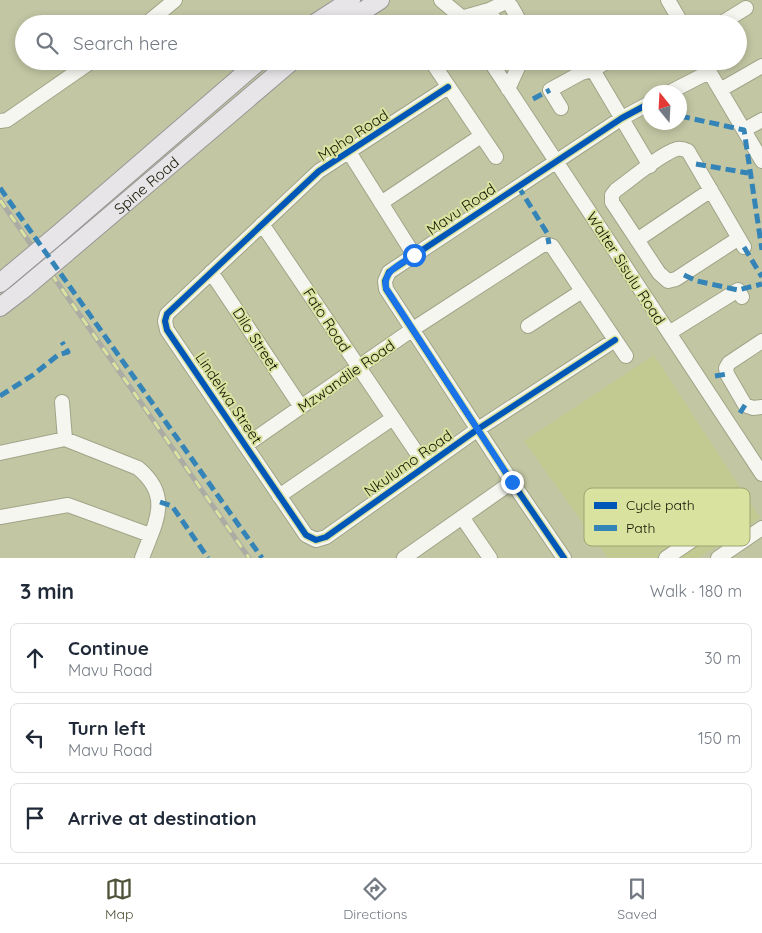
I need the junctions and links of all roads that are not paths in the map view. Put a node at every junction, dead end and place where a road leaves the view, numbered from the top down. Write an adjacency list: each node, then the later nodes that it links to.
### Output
1 (175, 0): 9 (street)
2 (351, 0): 10 (main road)
3 (380, 0): 11 (main road)
4 (441, 0): 12 (street)
5 (455, 0): 13 (street)
6 (668, 0): 17 (street)
7 (746, 8): 18 (street)
8 (489, 10): 14 (street); 15 (street); 16 (street)
9 (157, 15)
10 (328, 15)
11 (357, 15)
12 (458, 15)
13 (461, 15)
14 (474, 15)
15 (492, 15)
16 (515, 15)
17 (675, 15)
18 (735, 15)
19 (762, 66): 32 (street)
20 (79, 70): 37 (street)
21 (249, 70): 51 (main road, Spine Road, bridge)
22 (281, 70): 54 (main road, Spine Road, bridge)
23 (437, 70): 30 (street)
24 (496, 70): 31 (street, Walter Sisulu Road)
25 (516, 70): 31 (street)
26 (593, 70): 34 (street); 35 (street)
27 (702, 70): 29 (street)
28 (708, 70): 32 (street)
29 (680, 85)
30 (448, 87): 39 (street); 40 (street, Mpho Road)
31 (508, 89): 42 (street, Walter Sisulu Road)
32 (720, 90): 38 (street)
33 (642, 107): 35 (street, Mavu Road)
34 (560, 108)
35 (622, 118): 42 (street, Mavu Road); 44 (street)
36 (762, 120): 38 (street)
37 (0, 121)
38 (744, 130): 43 (street)
39 (481, 136): 41 (street); 46 (street)
40 (349, 152): 46 (street); 47 (street, Mpho Road)
41 (496, 156)
42 (556, 161): 49 (street, Mavu Road); 57 (street, Walter Sisulu Road)
43 (762, 161)
44 (650, 166): 45 (street); 48 (street)
45 (711, 190): 48 (street); 48 (street)
46 (381, 203): 49 (street)
47 (262, 224): 50 (street, Mpho Road); 61 (street, Fato Road)
48 (638, 240)
49 (414, 255): 56 (street, Mavu Road)
50 (211, 272): 63 (street, Dilo Street); 68 (street, Lindelwa Street)
51 (6, 278)
52 (582, 291): 55 (street); 56 (street, Mzwandile Road); 58 (street)
53 (742, 297): 57 (street)
54 (0, 307)
55 (528, 326)
56 (413, 329): 61 (street, Mzwandile Road); 66 (street, Mavu Road)
57 (669, 333): 71 (street, Walter Sisulu Road)
58 (615, 340): 60 (street); 66 (street, Nkulumo Road)
59 (762, 340): 64 (street)
60 (626, 356)
61 (358, 368): 63 (street, Mzwandile Road); 65 (street, Fato Road)
62 (62, 402): 67 (street)
63 (301, 407): 68 (street, Mzwandile Road)
64 (762, 407)
65 (393, 418): 70 (street, Fato Road); 73 (street)
66 (478, 429): 70 (street, Nkulumo Road); 72 (street, Mavu Road)
67 (65, 439): 69 (street); 77 (street)
68 (246, 445): 73 (street, Lindelwa Street)
69 (0, 453)
70 (425, 466): 79 (street, Nkulumo Road)
71 (762, 474)
72 (512, 482): 75 (street); 85 (street, Mavu Road)
73 (279, 496): 79 (street, Lindelwa Street)
74 (0, 517): 77 (street)
75 (462, 517): 83 (street); 84 (street)
76 (762, 528): 78 (street)
77 (150, 535): 82 (street)
78 (750, 536)
79 (316, 540)
80 (684, 546): 86 (street)
81 (735, 546): 87 (street)
82 (142, 558)
83 (404, 558)
84 (490, 558)
85 (564, 558)
86 (666, 558)
87 (718, 558)

